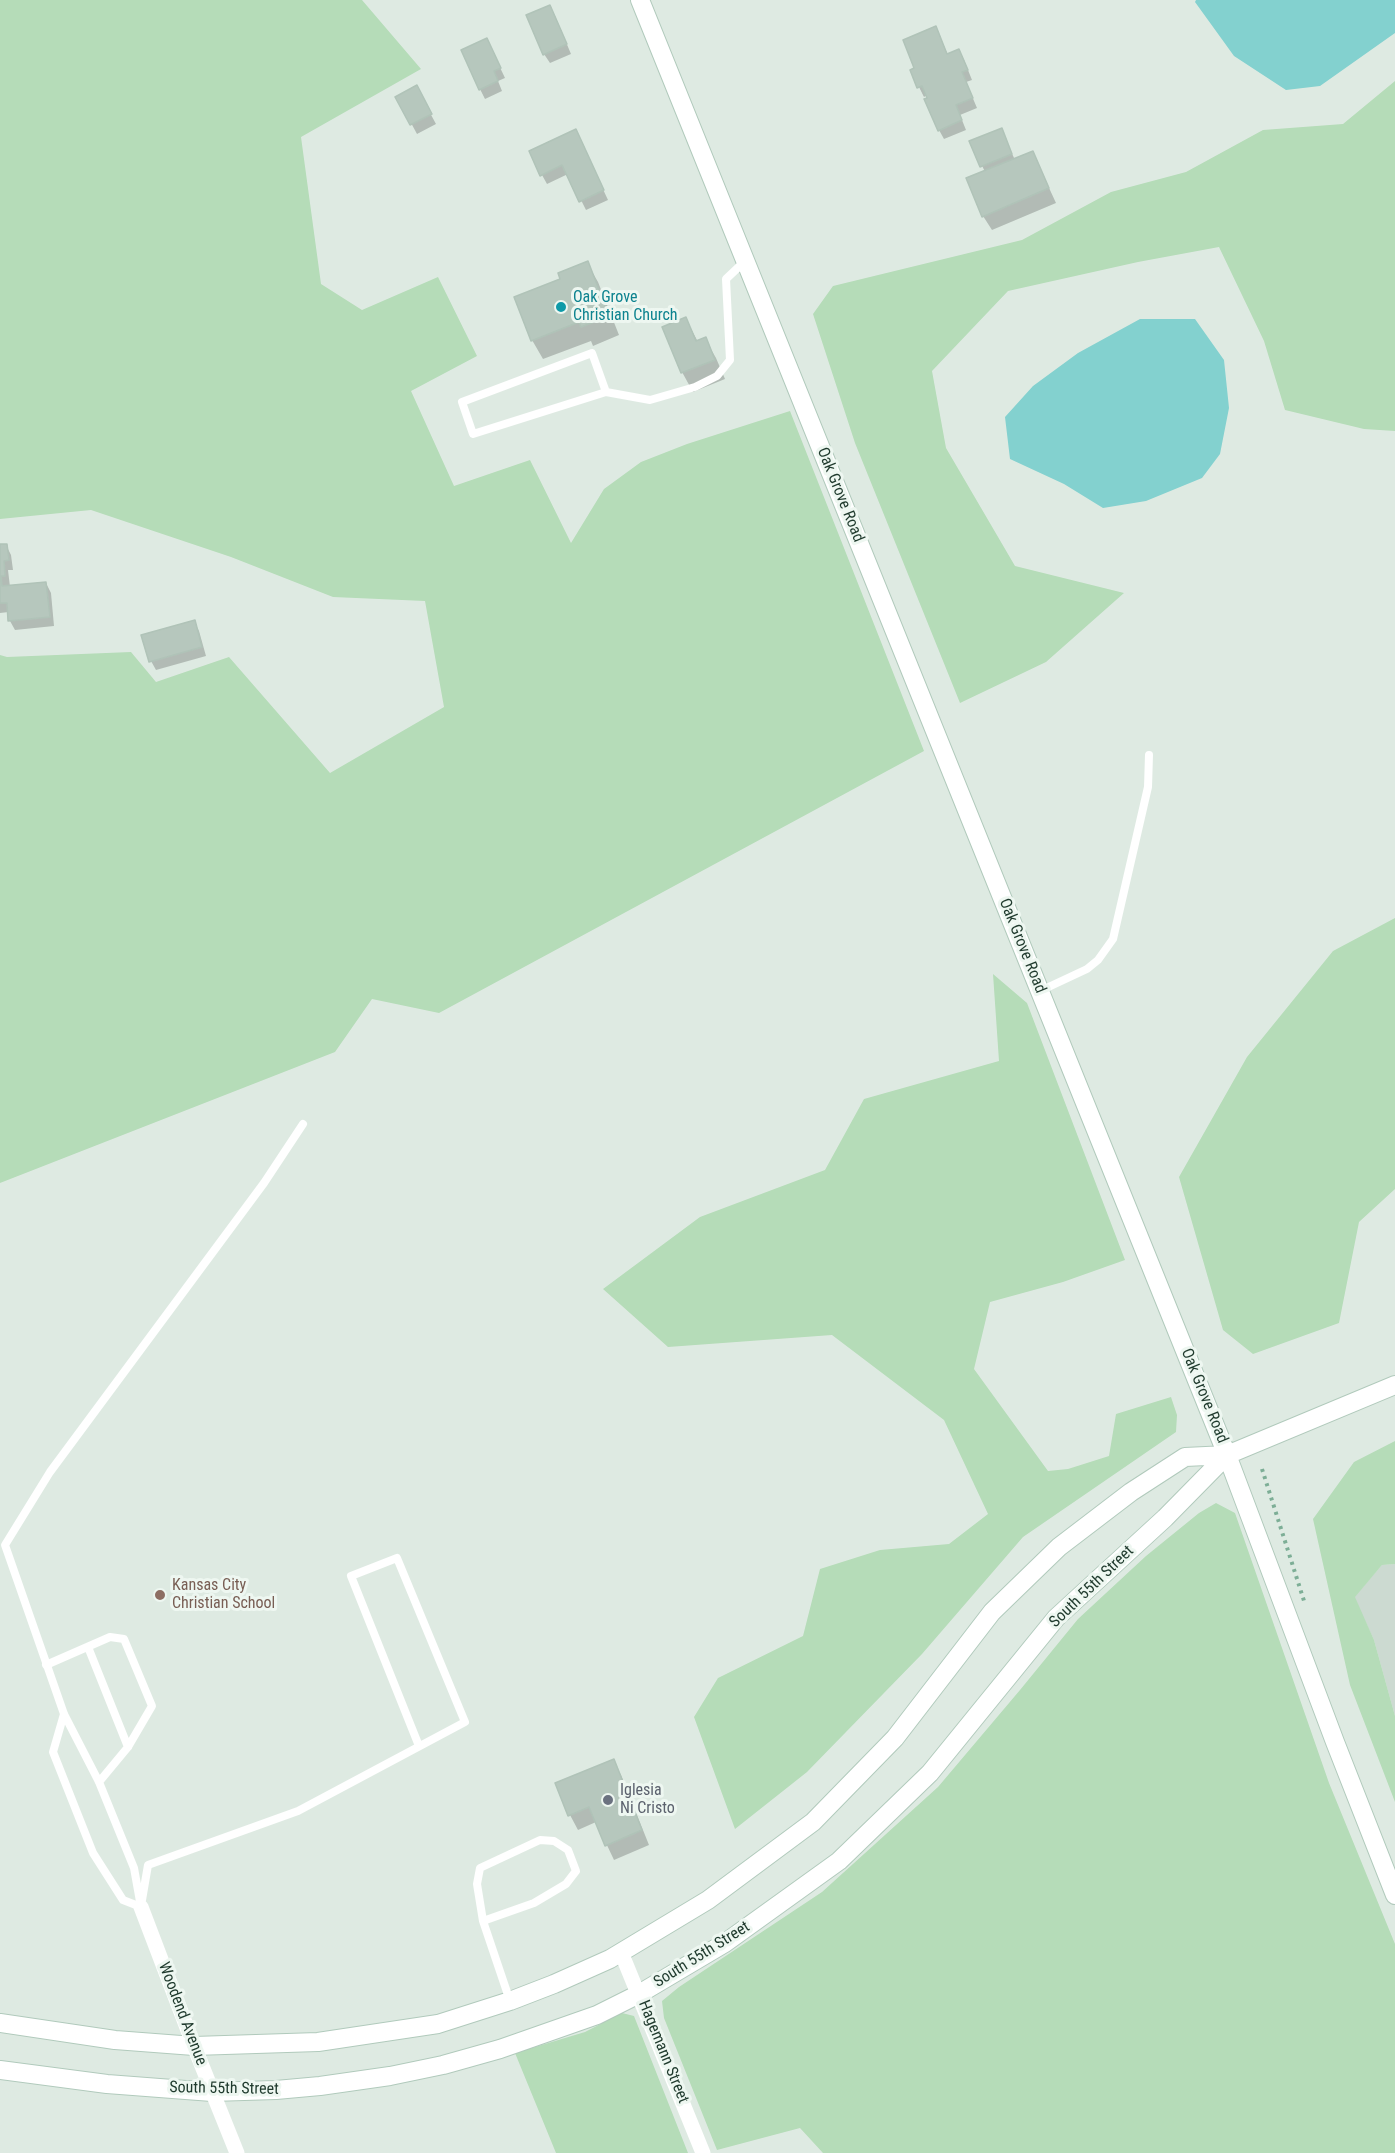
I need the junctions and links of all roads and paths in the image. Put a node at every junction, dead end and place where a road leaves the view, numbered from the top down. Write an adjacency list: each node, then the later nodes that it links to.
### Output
1 (640, 0): 2 (street, Oak Grove Road)
2 (746, 261): 3 (lane); 5 (street, Oak Grove Road)
3 (606, 392): 3 (lane)
4 (1149, 755): 5 (lane)
5 (1040, 991): 8 (street, Oak Grove Road)
6 (303, 1124): 10 (lane)
7 (1395, 1385): 8 (street, South 55th Street)
8 (1227, 1455): 15 (street, Oak Grove Road); 18 (street, South 55th Street); 19 (street, South 55th Street)
9 (88, 1647): 10 (lane); 13 (lane); 13 (lane)
10 (46, 1665): 11 (lane)
11 (64, 1714): 14 (lane); 16 (lane)
12 (419, 1746): 12 (lane); 16 (lane)
13 (128, 1747): 14 (lane)
14 (99, 1782): 16 (lane)
15 (1395, 1895)
16 (141, 1907): 22 (street, Woodend Avenue)
17 (483, 1921): 17 (lane); 20 (lane)
18 (621, 1952): 19 (street, Hagemann Street); 20 (street, South 55th Street)
19 (639, 1994): 24 (street, South 55th Street); 26 (street, Hagemann Street)
20 (510, 2001): 22 (street, South 55th Street)
21 (0, 2023): 22 (street, South 55th Street)
22 (194, 2046): 24 (street, Woodend Avenue)
23 (0, 2070): 24 (street, South 55th Street)
24 (212, 2092): 25 (street, Woodend Avenue)
25 (237, 2153)
26 (703, 2153)

